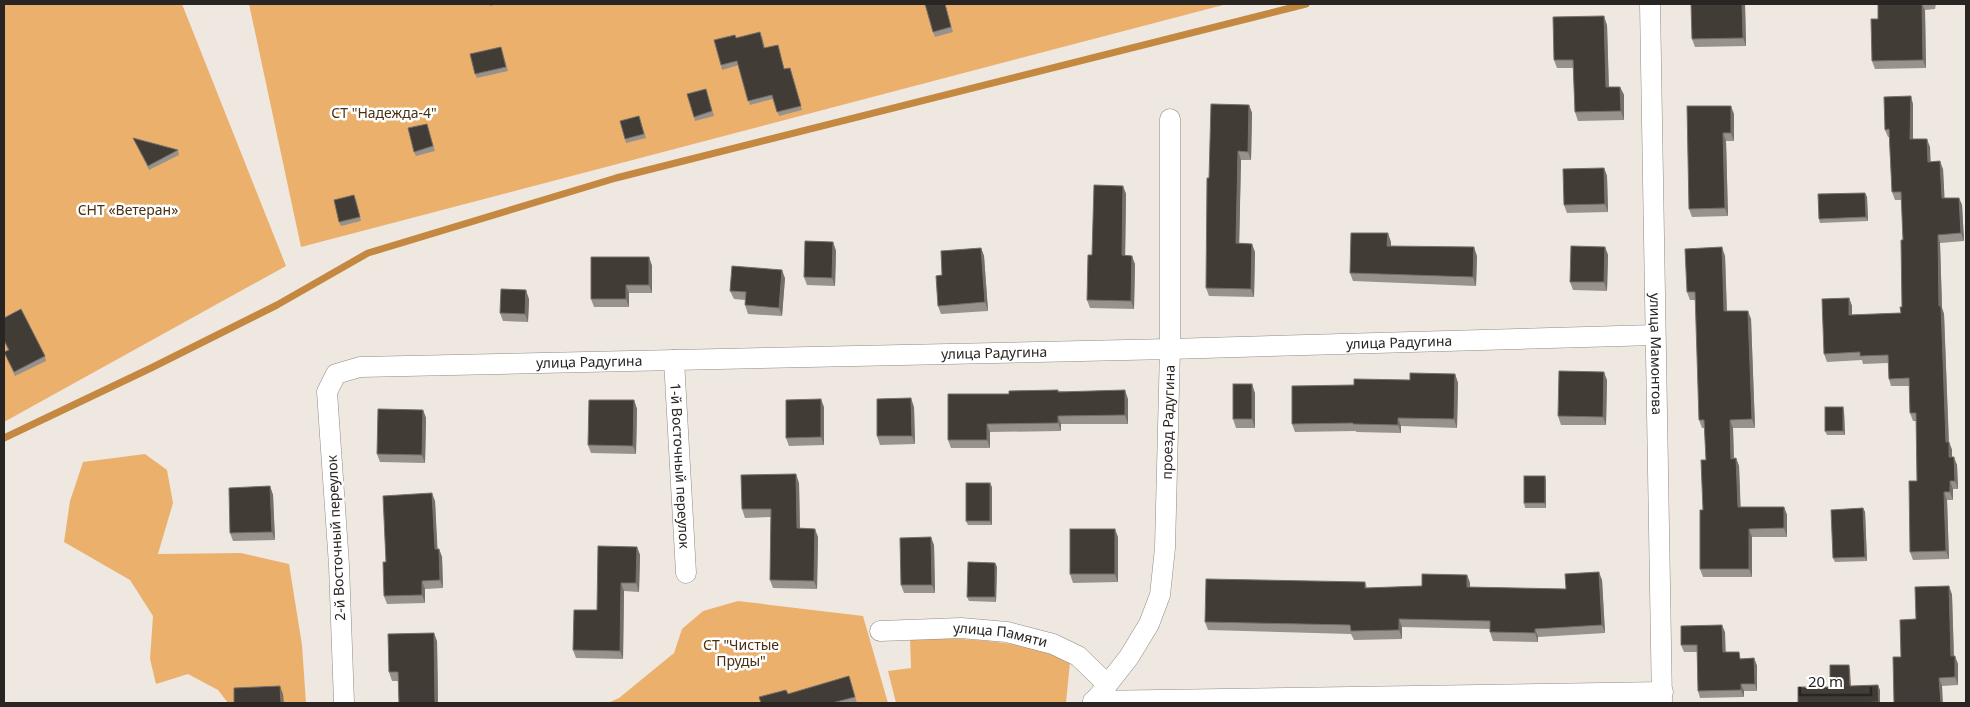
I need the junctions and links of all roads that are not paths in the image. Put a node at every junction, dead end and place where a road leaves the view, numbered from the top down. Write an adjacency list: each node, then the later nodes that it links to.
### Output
1 (1650, 4): 3 (street, улица Мамонтова)
2 (1170, 119): 4 (street, проезд Радугина)
3 (1655, 335): 4 (street, улица Радугина); 10 (street, улица Мамонтова)
4 (1170, 349): 5 (street, улица Радугина); 9 (street, проезд Радугина)
5 (674, 360): 6 (street, улица Радугина); 7 (street, 1-й Восточный переулок)
6 (336, 374): 12 (street, 2-й Восточный переулок)
7 (686, 573)
8 (880, 631): 9 (street, улица Памяти)
9 (1107, 684): 11 (street, проезд Радугина)
10 (1662, 697): 11 (street)
11 (1093, 702)
12 (344, 703)

